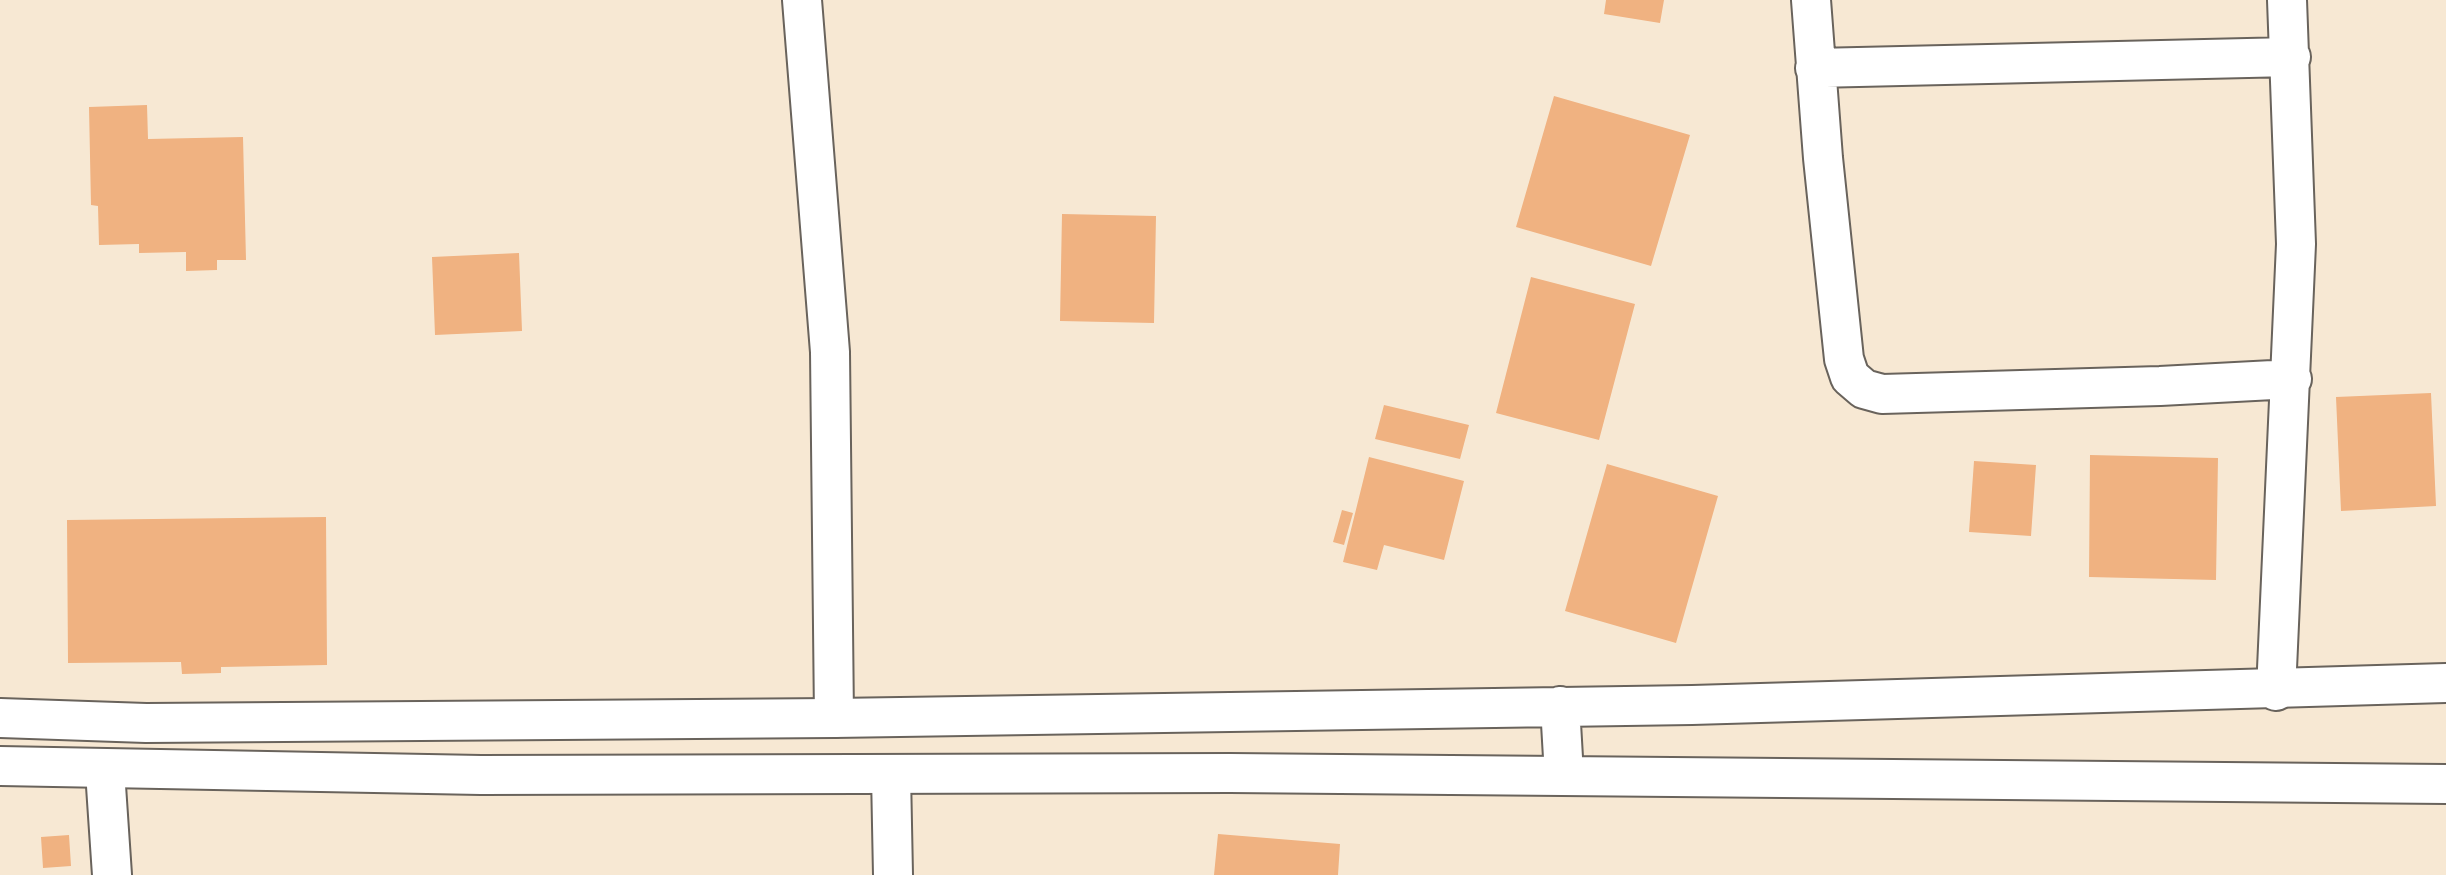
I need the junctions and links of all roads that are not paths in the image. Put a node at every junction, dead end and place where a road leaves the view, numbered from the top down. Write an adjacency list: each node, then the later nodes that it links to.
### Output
1 (802, 0): 11 (street)
2 (1811, 0): 5 (street)
3 (2287, 0): 4 (street)
4 (2291, 57): 5 (street); 6 (street)
5 (1815, 68): 6 (street)
6 (2292, 379): 8 (street)
7 (2446, 683): 8 (street)
8 (2276, 691): 9 (street)
9 (1560, 706): 11 (street); 15 (street)
10 (0, 718): 11 (street)
11 (834, 718)
12 (0, 766): 13 (street)
13 (105, 771): 14 (street); 17 (street)
14 (891, 774): 15 (street); 18 (street)
15 (1564, 775): 16 (street)
16 (2446, 784)
17 (112, 875)
18 (893, 875)

